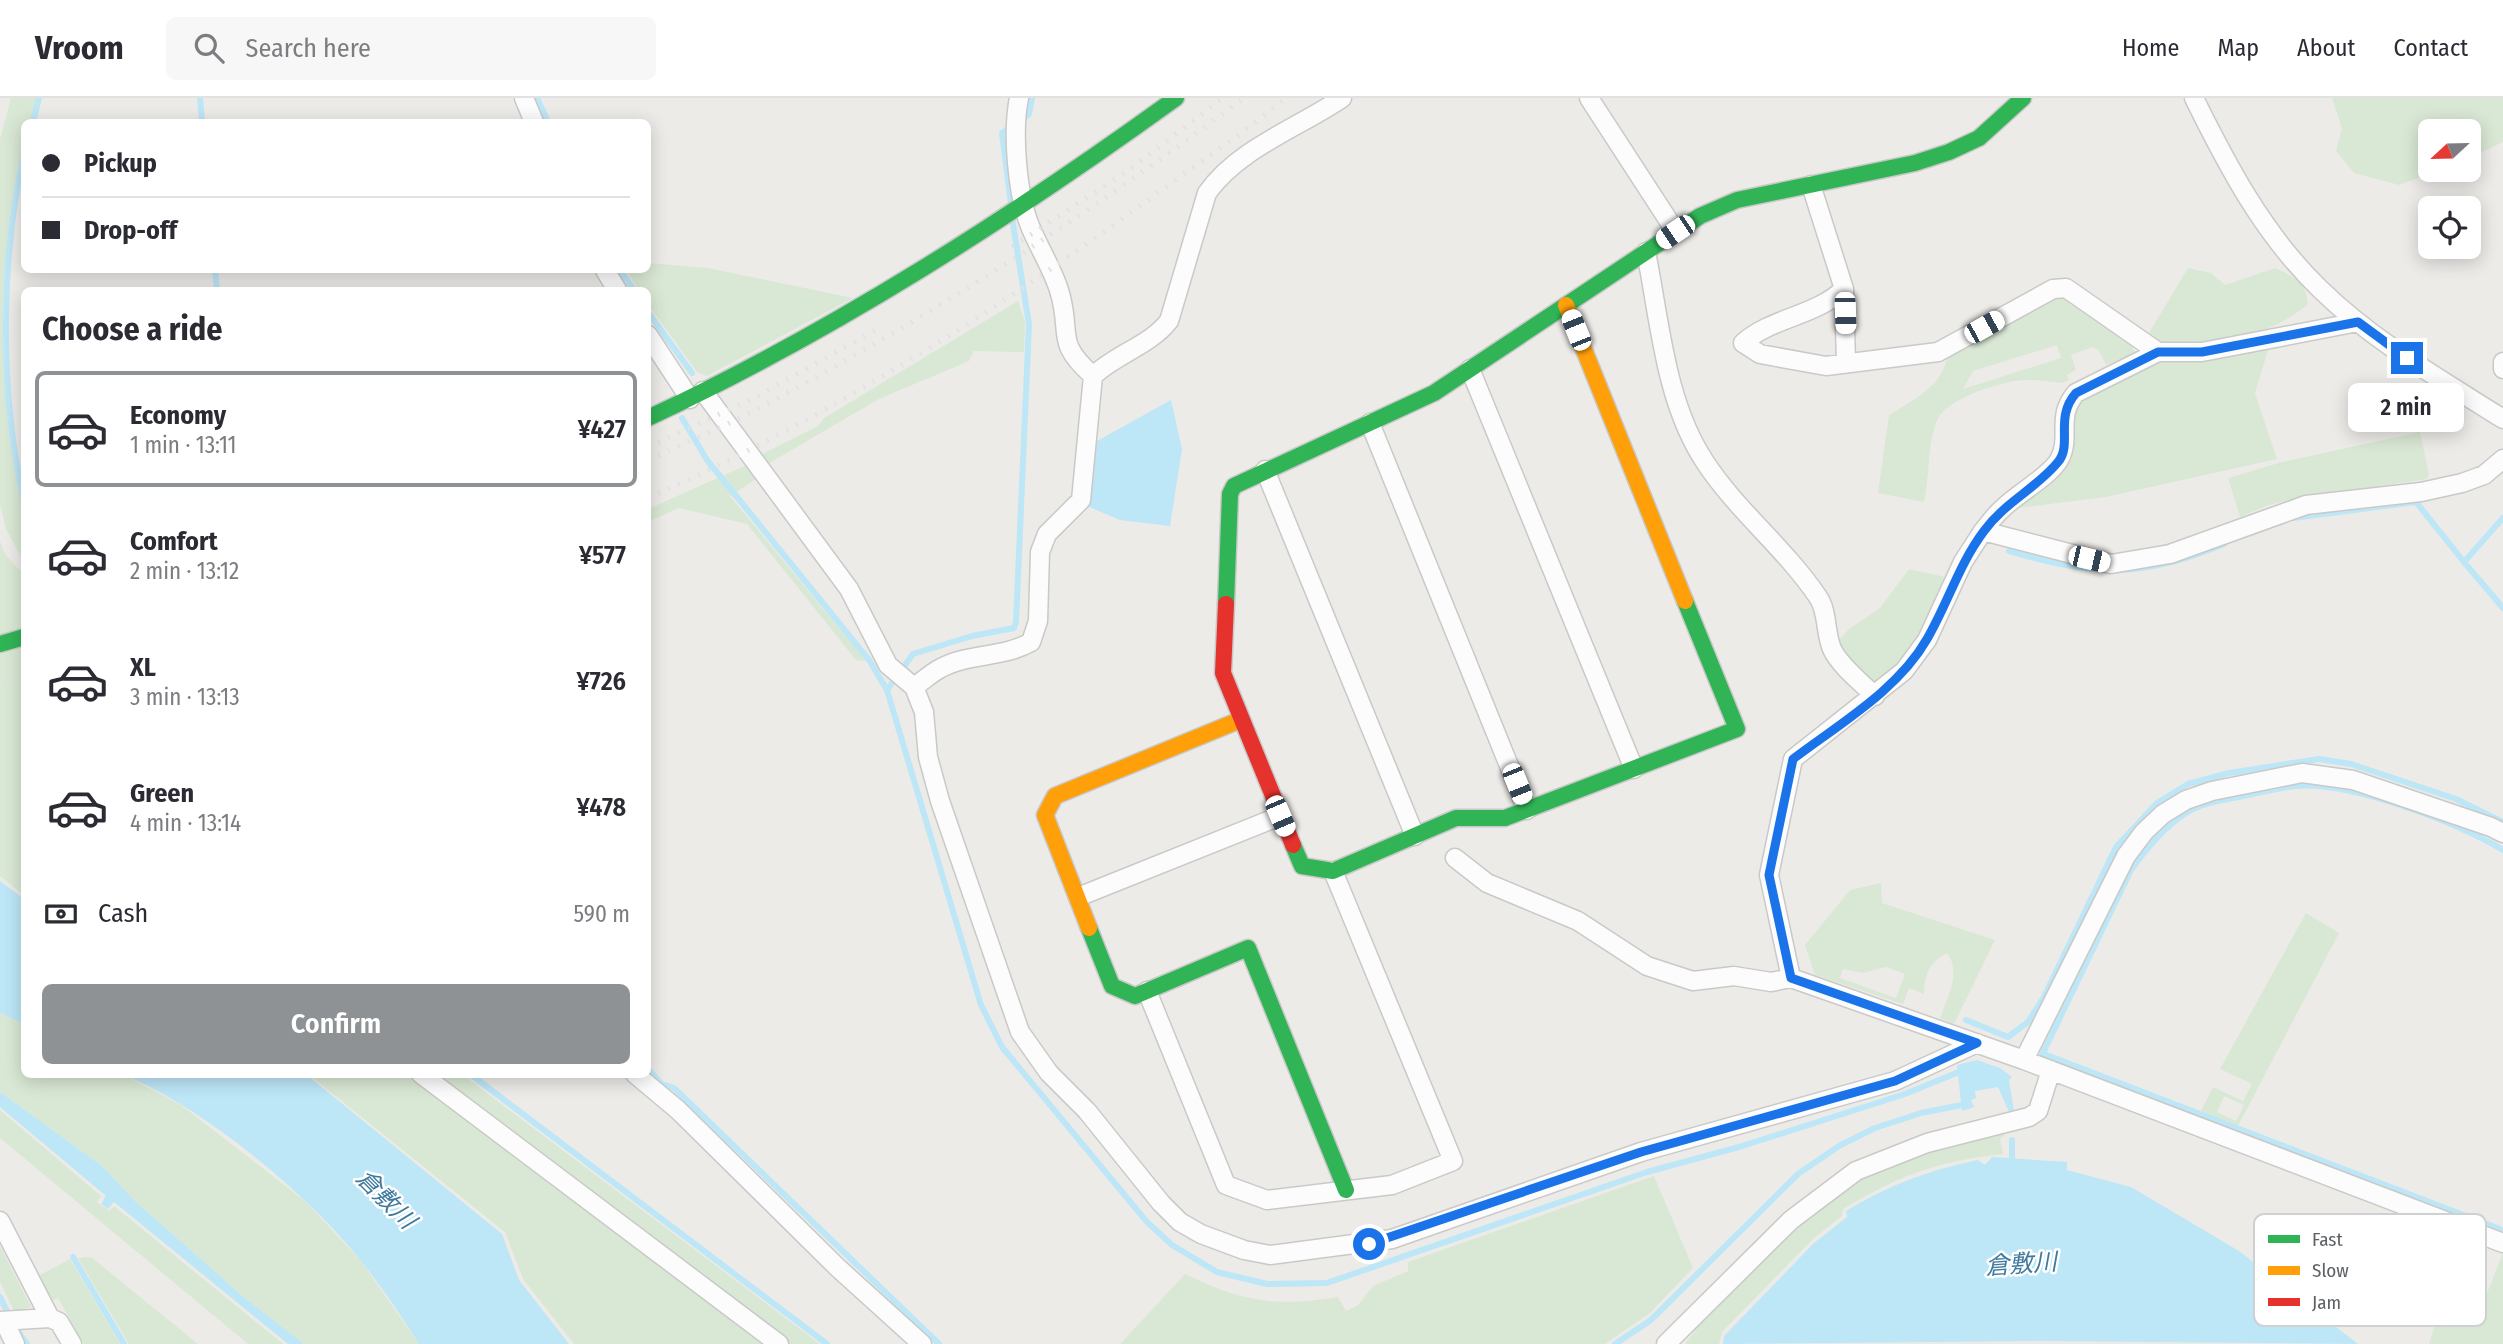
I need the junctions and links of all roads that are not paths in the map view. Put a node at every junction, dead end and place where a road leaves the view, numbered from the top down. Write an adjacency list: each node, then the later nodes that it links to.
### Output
1 (524, 98): 8 (street)
2 (1176, 98): 10 (street)
3 (1342, 98): 22 (street)
4 (1589, 98): 11 (street)
5 (2023, 98): 9 (street)
6 (2194, 98): 15 (street)
7 (1017, 106): 10 (street)
8 (533, 119)
9 (1811, 185): 11 (street); 13 (street)
10 (1015, 208): 22 (street); 23 (street)
11 (1675, 232): 12 (street)
12 (1646, 252): 14 (street); 33 (street)
13 (1844, 289): 19 (street); 19 (street)
14 (1566, 305): 20 (street); 35 (street)
15 (2358, 322): 17 (street); 25 (street)
16 (651, 339): 23 (street)
17 (2158, 352): 19 (street); 29 (street)
18 (2503, 362): 21 (street)
19 (1846, 363)
20 (1470, 369): 26 (street); 35 (street)
21 (2503, 369)
22 (1093, 376): 32 (street)
23 (696, 395): 24 (street); 32 (street)
24 (651, 417)
25 (2503, 419)
26 (1370, 423): 28 (street); 36 (street)
27 (2503, 459): 29 (street)
28 (1265, 470): 34 (street); 39 (street)
29 (1983, 531): 33 (street)
30 (21, 638): 31 (street)
31 (0, 644)
32 (903, 678): 45 (street)
33 (1875, 696): 43 (street)
34 (1240, 720): 37 (street); 42 (street)
35 (1634, 769): 36 (street)
36 (1527, 810): 39 (street)
37 (1280, 816): 41 (street); 42 (street)
38 (2503, 833): 46 (street)
39 (1415, 836): 41 (street)
40 (1455, 858): 43 (street)
41 (1334, 871): 50 (street)
42 (1078, 898): 44 (street)
43 (1791, 978): 45 (street)
44 (1147, 991): 50 (street); 50 (street)
45 (1977, 1043): 46 (street)
46 (2024, 1060): 47 (street)
47 (2051, 1070): 51 (street); 61 (street)
48 (426, 1078): 59 (street)
49 (640, 1078): 60 (street)
50 (1346, 1190)
51 (2427, 1214)
52 (0, 1221): 55 (street)
53 (2486, 1236): 54 (street)
54 (2503, 1243)
55 (50, 1318): 56 (street); 58 (street)
56 (7, 1321): 57 (street)
57 (15, 1344)
58 (72, 1344)
59 (779, 1344)
60 (922, 1344)
61 (1666, 1344)

